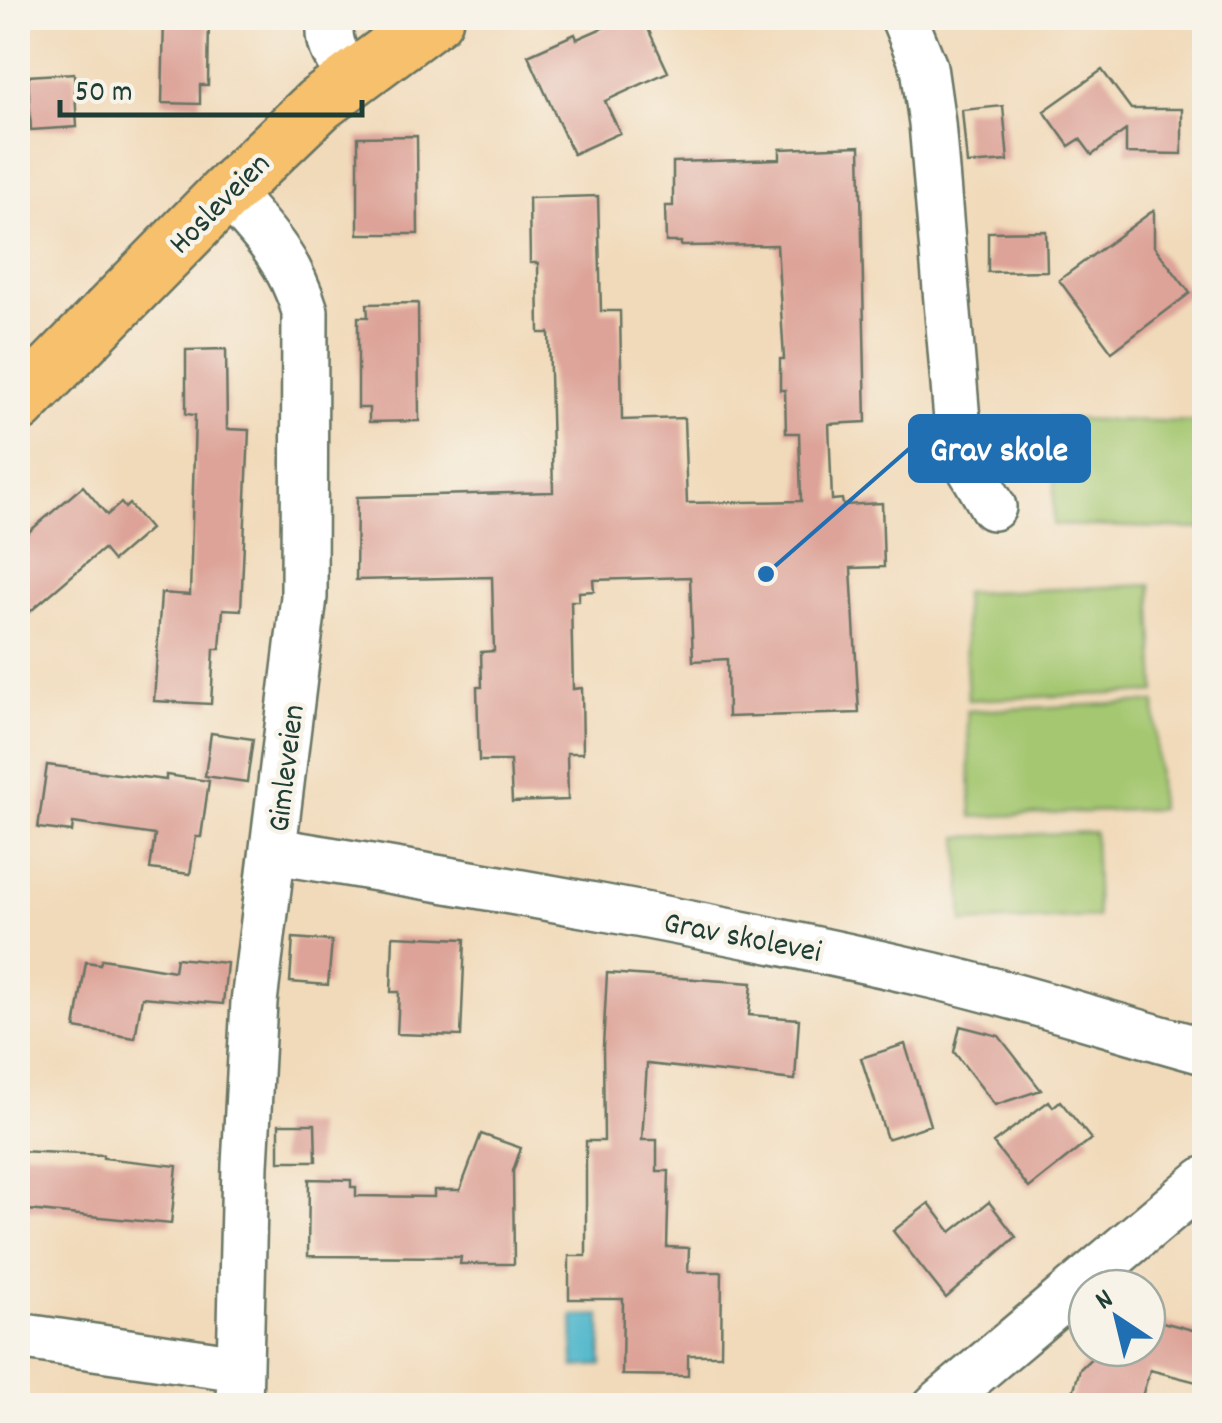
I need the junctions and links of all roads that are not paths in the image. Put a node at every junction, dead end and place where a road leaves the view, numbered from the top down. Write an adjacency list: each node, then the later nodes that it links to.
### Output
1 (332, 18): 4 (street)
2 (435, 18): 4 (main road, Hosleveien)
3 (904, 18): 7 (street)
4 (350, 78): 5 (main road, Hosleveien)
5 (227, 192): 6 (main road, Hosleveien); 8 (street, Gimleveien)
6 (18, 405)
7 (993, 507)
8 (275, 852): 9 (street, Grav skolevei); 12 (street, Gimleveien)
9 (1204, 1051)
10 (1204, 1180): 13 (street)
11 (18, 1336): 12 (street, Gimleveien)
12 (239, 1387)
13 (936, 1406)

